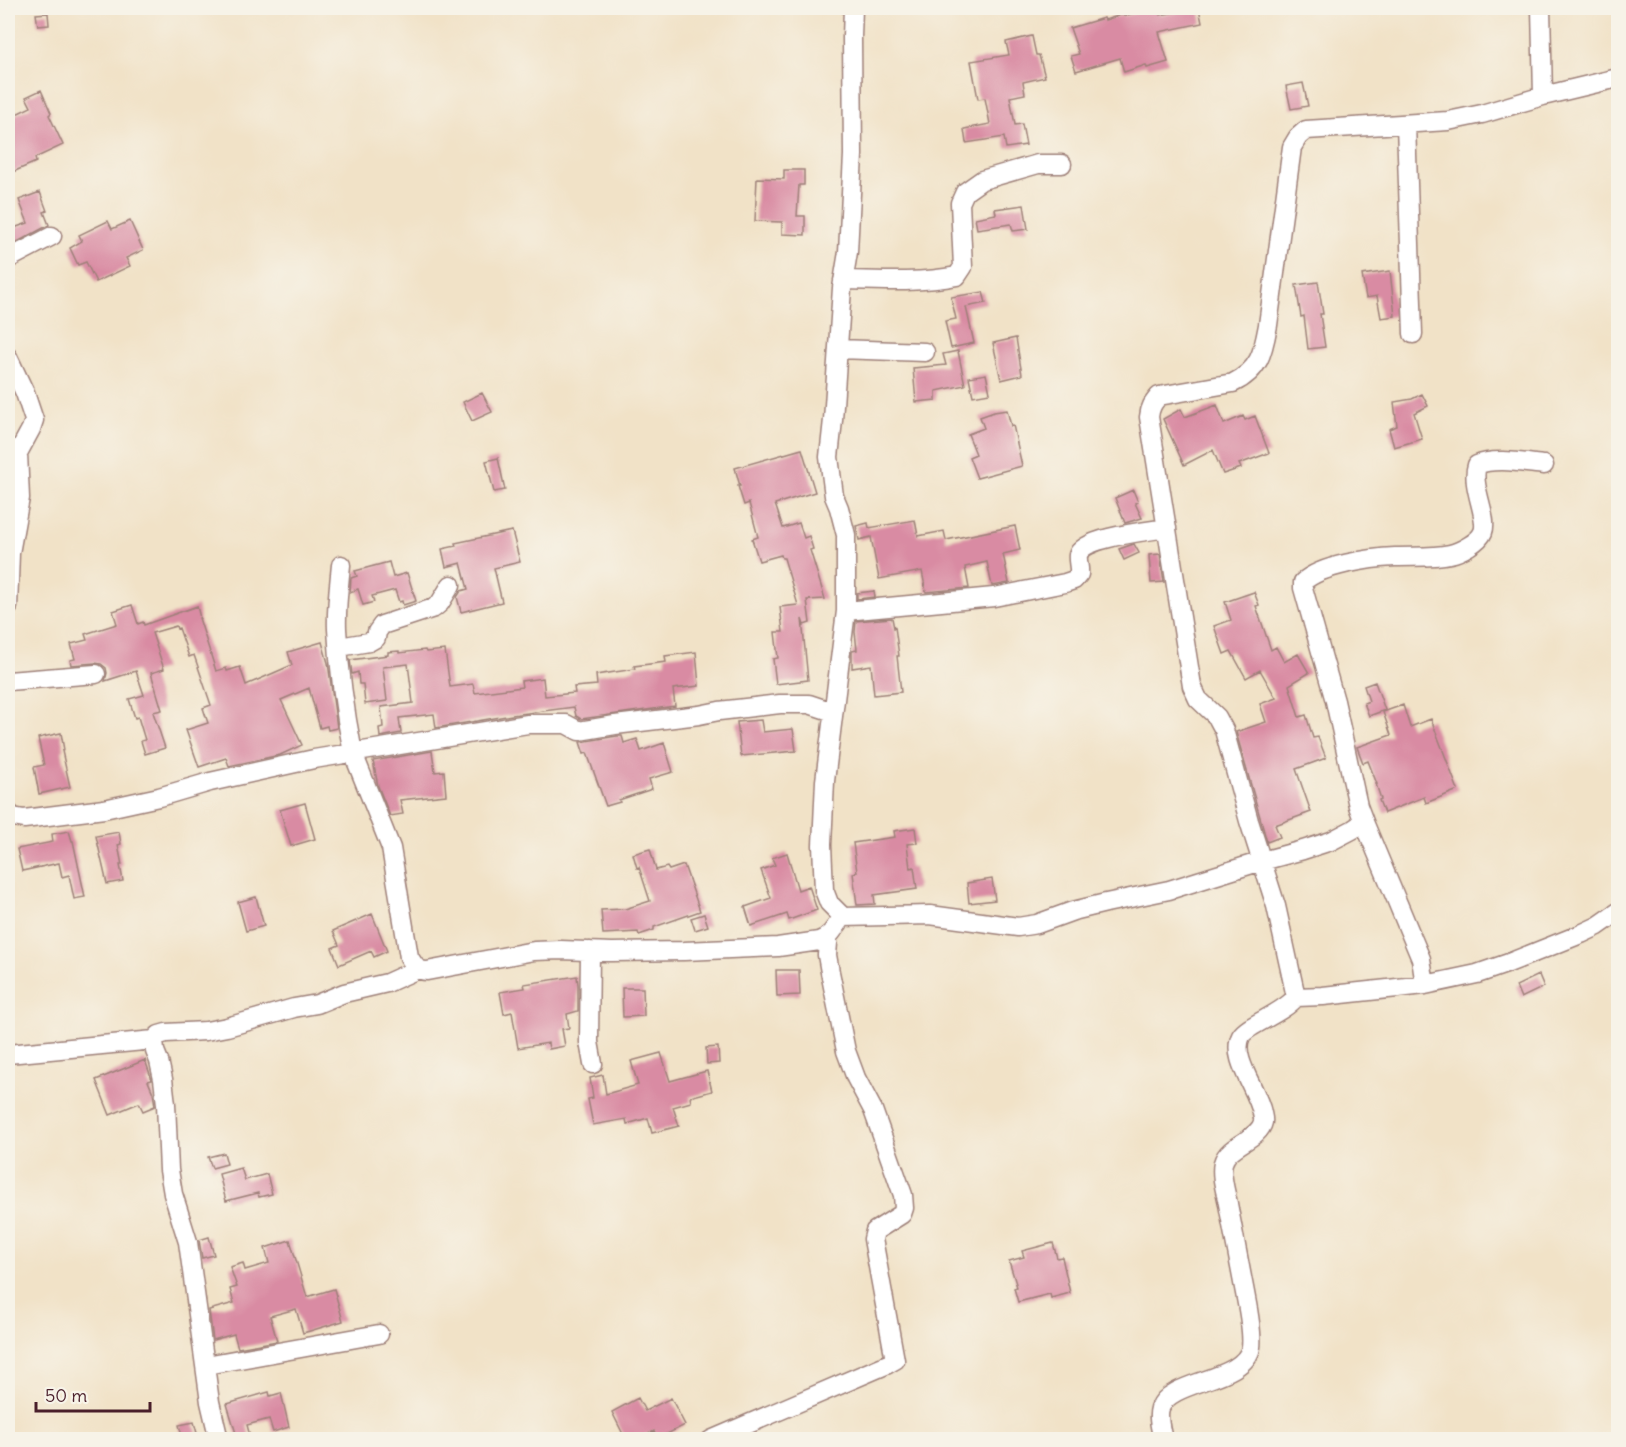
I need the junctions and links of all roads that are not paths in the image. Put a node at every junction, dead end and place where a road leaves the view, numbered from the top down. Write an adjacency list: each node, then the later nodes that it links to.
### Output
1 (853, 8): 9 (street)
2 (1540, 8): 4 (street)
3 (1618, 78): 4 (street)
4 (1543, 96): 5 (street)
5 (1406, 124): 10 (street); 15 (street)
6 (1062, 164): 9 (street)
7 (52, 236): 8 (street)
8 (8, 259)
9 (843, 280): 11 (street)
10 (1413, 334)
11 (838, 349): 12 (street); 19 (street)
12 (924, 352)
13 (8, 357): 18 (street)
14 (1544, 465): 26 (street)
15 (1167, 528): 19 (street); 27 (street)
16 (341, 565): 20 (street)
17 (452, 585): 20 (street)
18 (8, 607)
19 (846, 611): 23 (street)
20 (339, 647): 24 (street)
21 (96, 674): 22 (street)
22 (8, 681)
23 (834, 712): 24 (street); 29 (street)
24 (353, 753): 25 (street); 32 (street)
25 (8, 812)
26 (1364, 822): 27 (street); 33 (street)
27 (1262, 861): 29 (street); 34 (street)
28 (1618, 912): 33 (street)
29 (843, 917): 30 (street)
30 (827, 937): 31 (street); 41 (street)
31 (590, 951): 32 (street); 37 (street)
32 (418, 969): 35 (street)
33 (1425, 985): 34 (street)
34 (1296, 997): 42 (street)
35 (154, 1040): 36 (street); 39 (street)
36 (8, 1054)
37 (593, 1064)
38 (379, 1334): 39 (street)
39 (206, 1365): 40 (street)
40 (219, 1440)
41 (711, 1440)
42 (1163, 1440)

